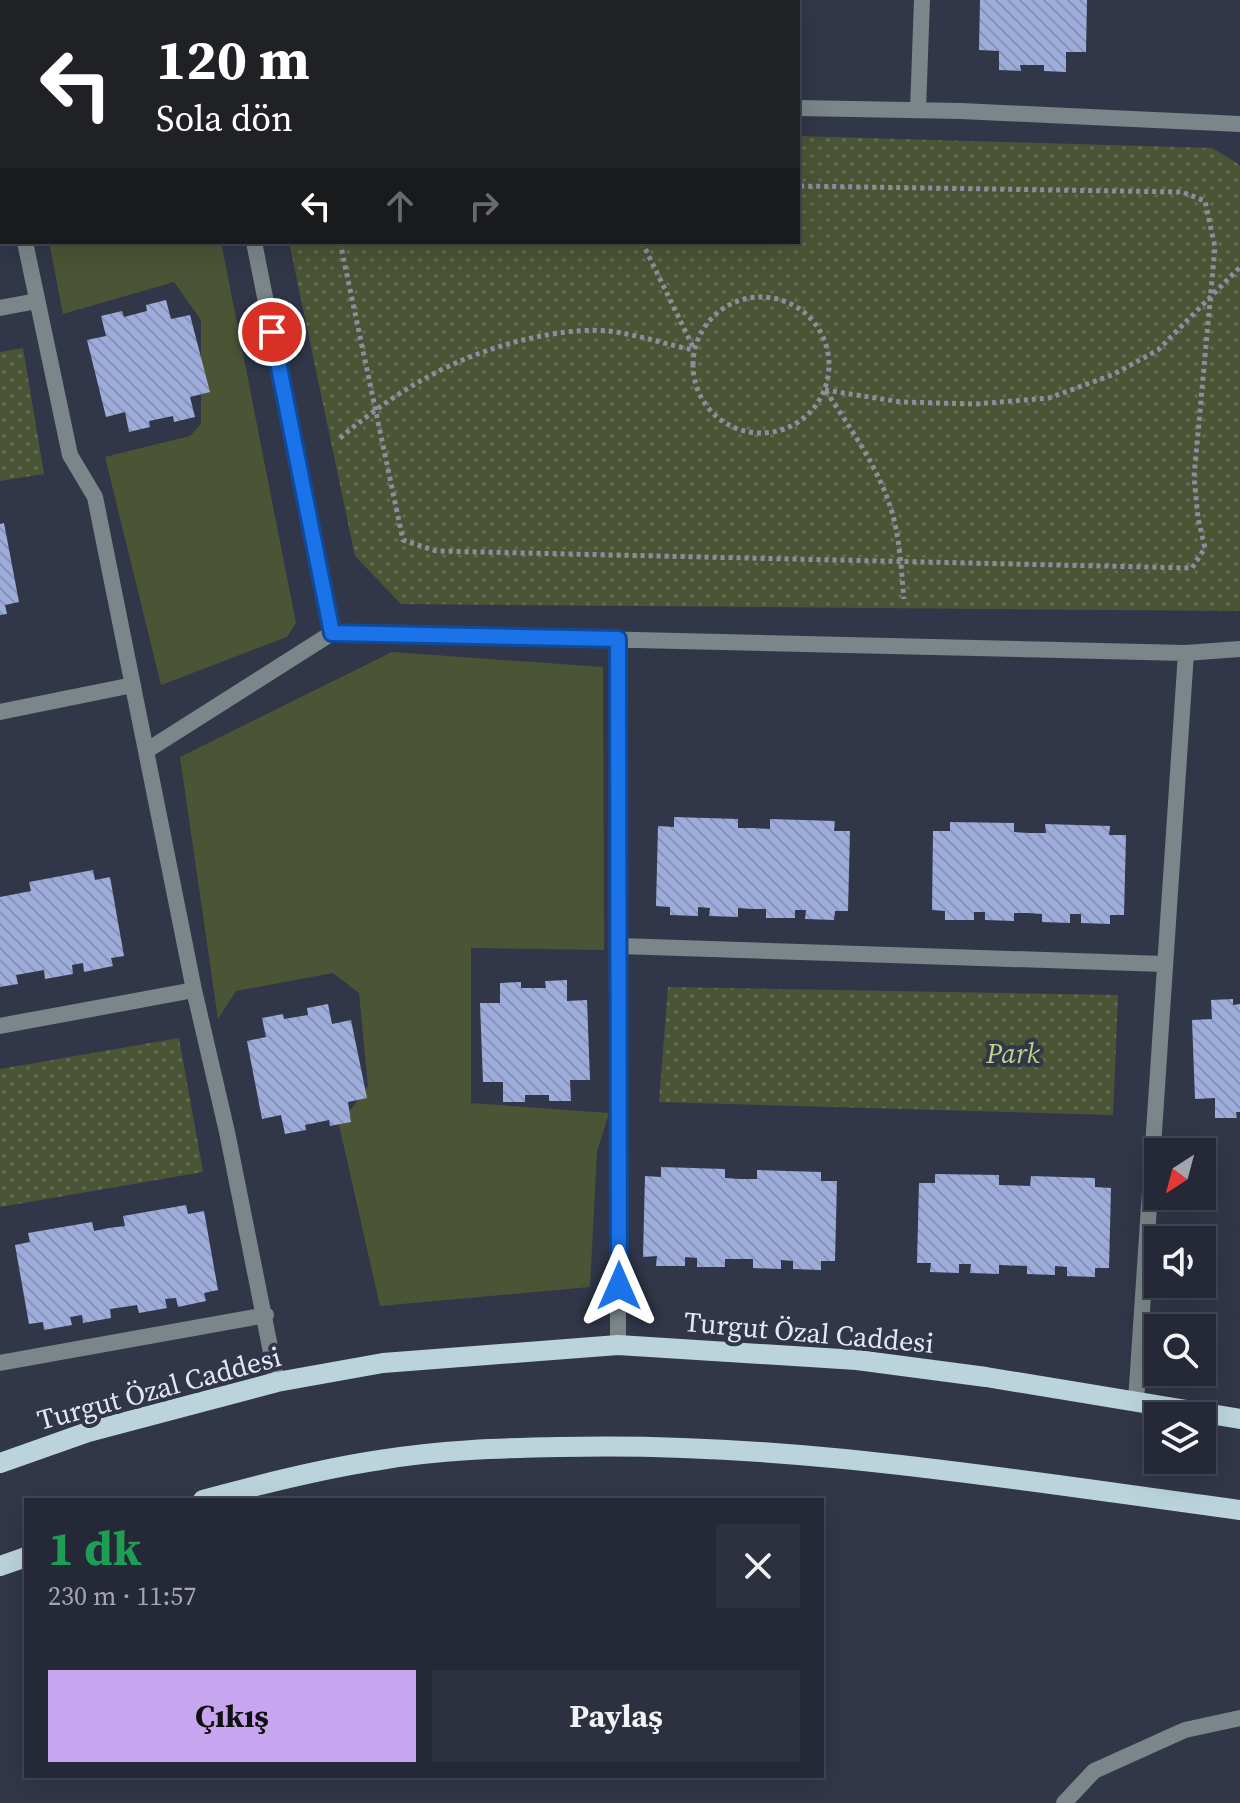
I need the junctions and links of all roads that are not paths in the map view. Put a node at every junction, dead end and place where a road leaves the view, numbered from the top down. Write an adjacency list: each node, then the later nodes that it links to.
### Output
1 (922, 0): 3 (street)
2 (800, 108): 3 (street)
3 (918, 110): 4 (street)
4 (1240, 124)
5 (25, 244): 7 (street)
6 (254, 244): 9 (street)
7 (37, 301): 8 (street); 13 (street)
8 (0, 308)
9 (332, 633): 10 (street); 15 (street)
10 (618, 639): 12 (street); 16 (street)
11 (1240, 649): 12 (street)
12 (1186, 653): 17 (street)
13 (133, 685): 14 (street); 15 (street)
14 (0, 712)
15 (146, 751): 18 (street)
16 (620, 946): 17 (street); 21 (street)
17 (1164, 964): 24 (street)
18 (194, 990): 19 (street); 20 (street)
19 (0, 1026)
20 (266, 1315): 22 (street); 23 (street)
21 (618, 1345): 23 (main road, Turgut Özal Caddesi); 24 (main road, Turgut Özal Caddesi)
22 (0, 1363)
23 (277, 1382): 26 (main road, Turgut Özal Caddesi)
24 (1136, 1401): 25 (main road, Turgut Özal Caddesi)
25 (1240, 1419)
26 (0, 1463)
27 (211, 1498): 28 (main road)
28 (1240, 1510)
29 (24, 1558): 30 (main road)
30 (0, 1566)
31 (1240, 1718): 32 (street)
32 (1064, 1803)

